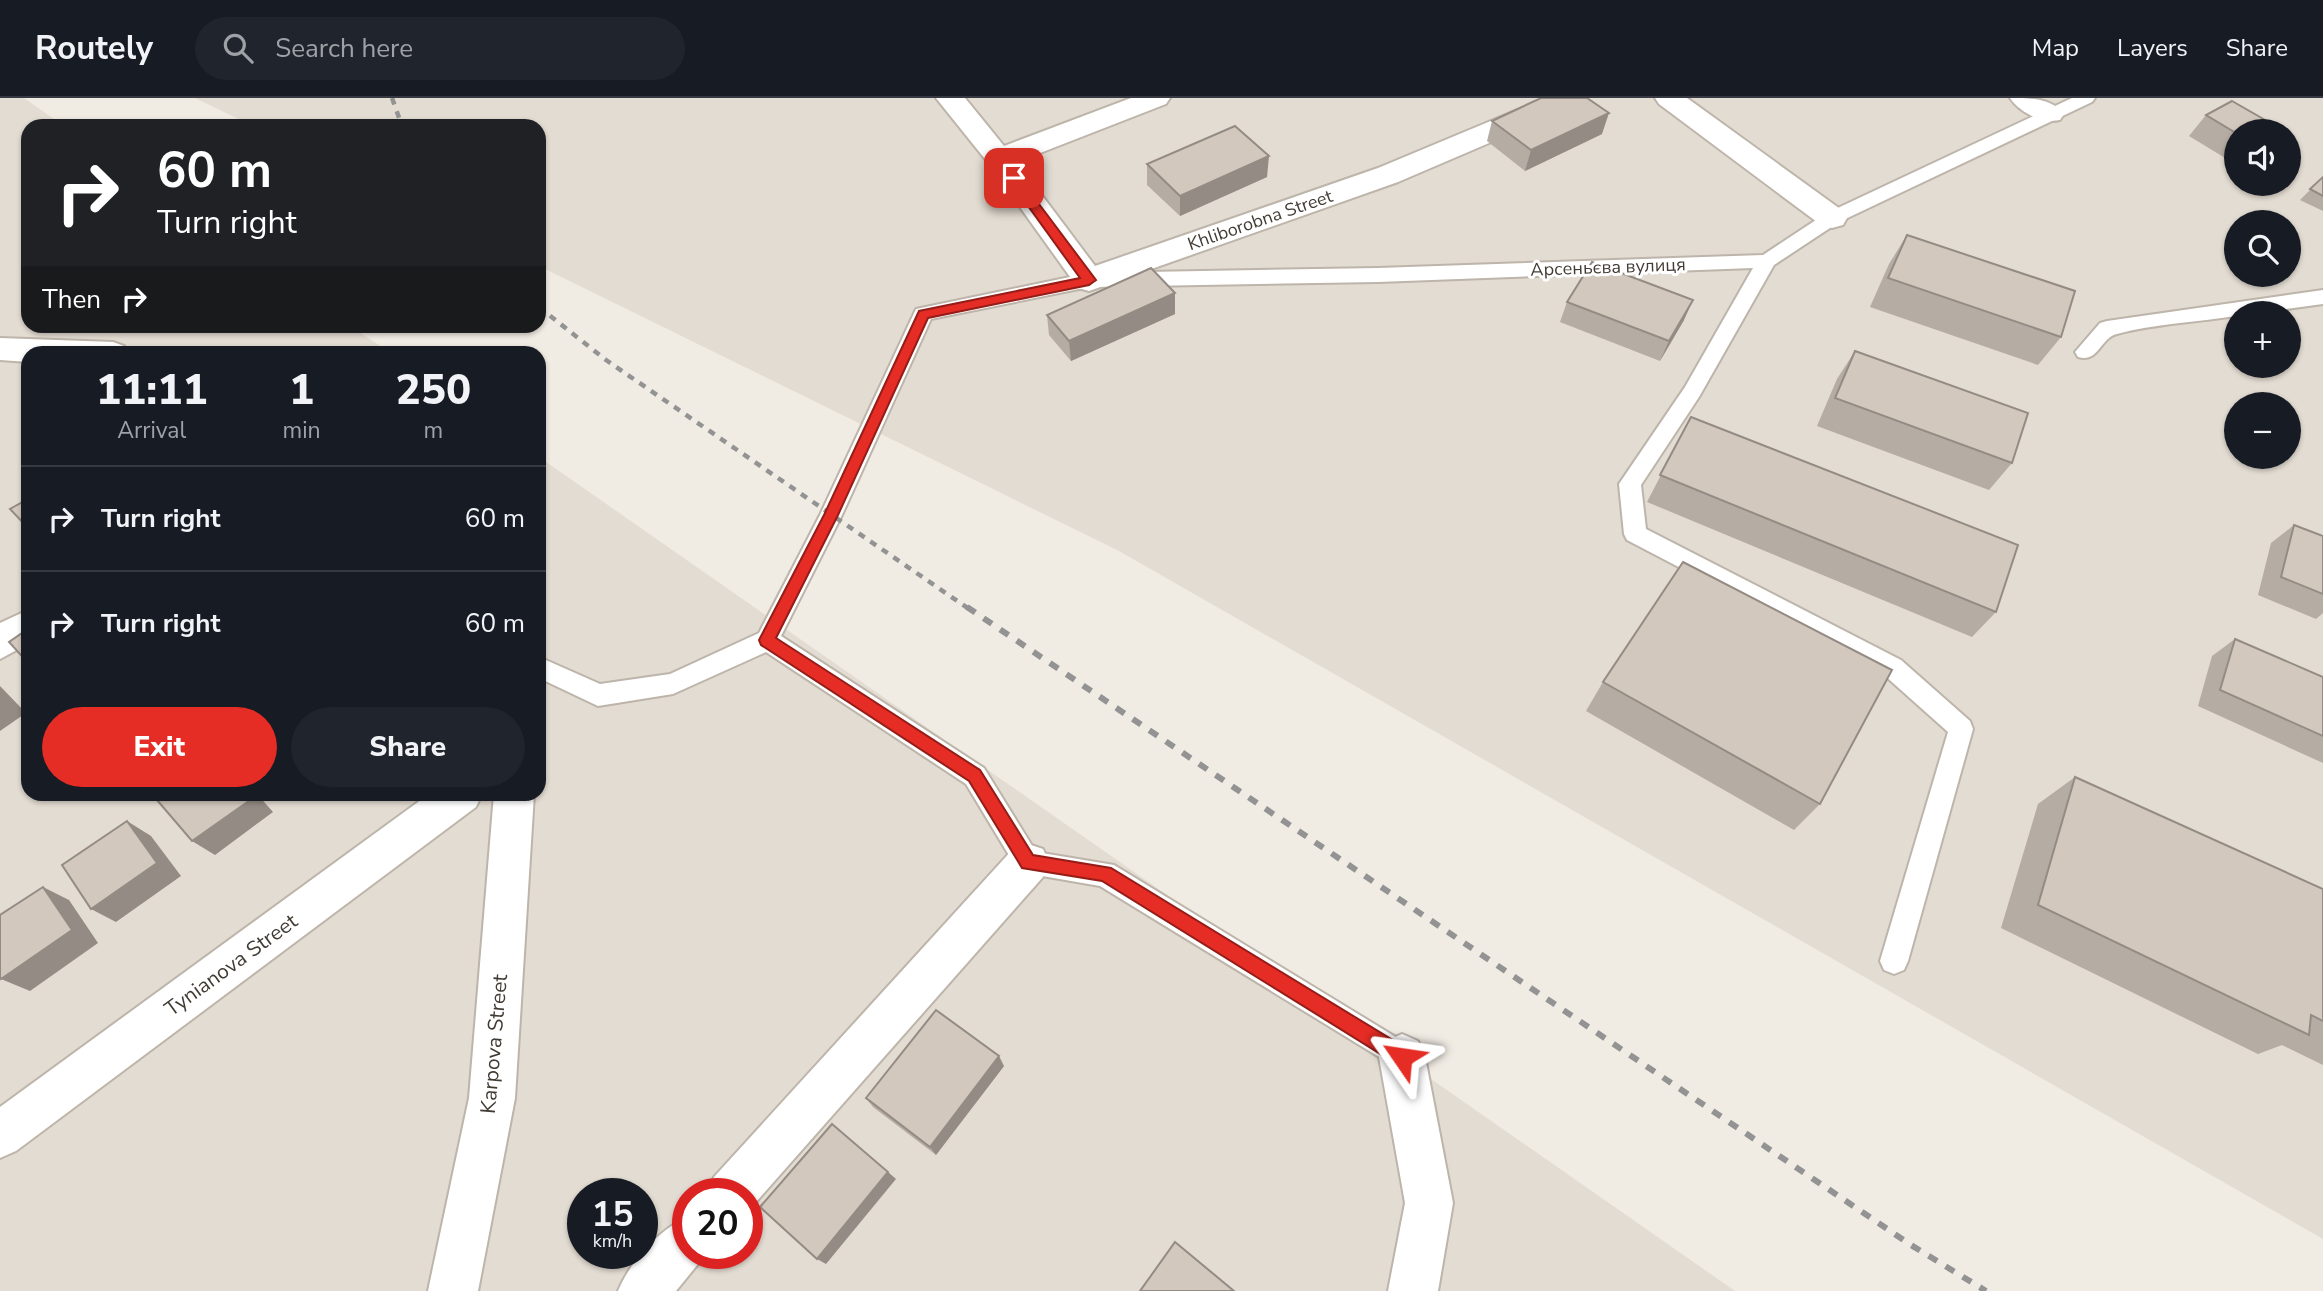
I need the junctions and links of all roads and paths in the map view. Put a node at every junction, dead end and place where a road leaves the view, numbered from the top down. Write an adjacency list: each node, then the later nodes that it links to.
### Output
1 (950, 98): 8 (street)
2 (1156, 98): 8 (street)
3 (1570, 98): 11 (street, Khliborobna Street)
4 (1669, 98): 9 (street)
5 (2024, 98): 7 (street)
6 (2086, 98): 7 (lane)
7 (2050, 114): 9 (lane)
8 (999, 158): 11 (street)
9 (1832, 218): 10 (lane)
10 (1766, 261): 11 (lane, Арсеньєва вулиця); 23 (lane)
11 (1089, 280): 17 (lane, Арсеньєва вулиця)
12 (2323, 297): 15 (lane)
13 (0, 349): 14 (street)
14 (21, 350)
15 (2085, 352)
16 (21, 630): 18 (street)
17 (767, 640): 19 (lane); 22 (lane)
18 (0, 643)
19 (546, 670)
20 (453, 801): 25 (street, Tynianova Street)
21 (513, 801): 28 (street, Karpova Street)
22 (1028, 863): 24 (lane); 26 (street)
23 (1894, 961)
24 (1402, 1057): 30 (street)
25 (0, 1135)
26 (745, 1178)
27 (672, 1259): 29 (street)
28 (453, 1291)
29 (643, 1291)
30 (1413, 1291)

